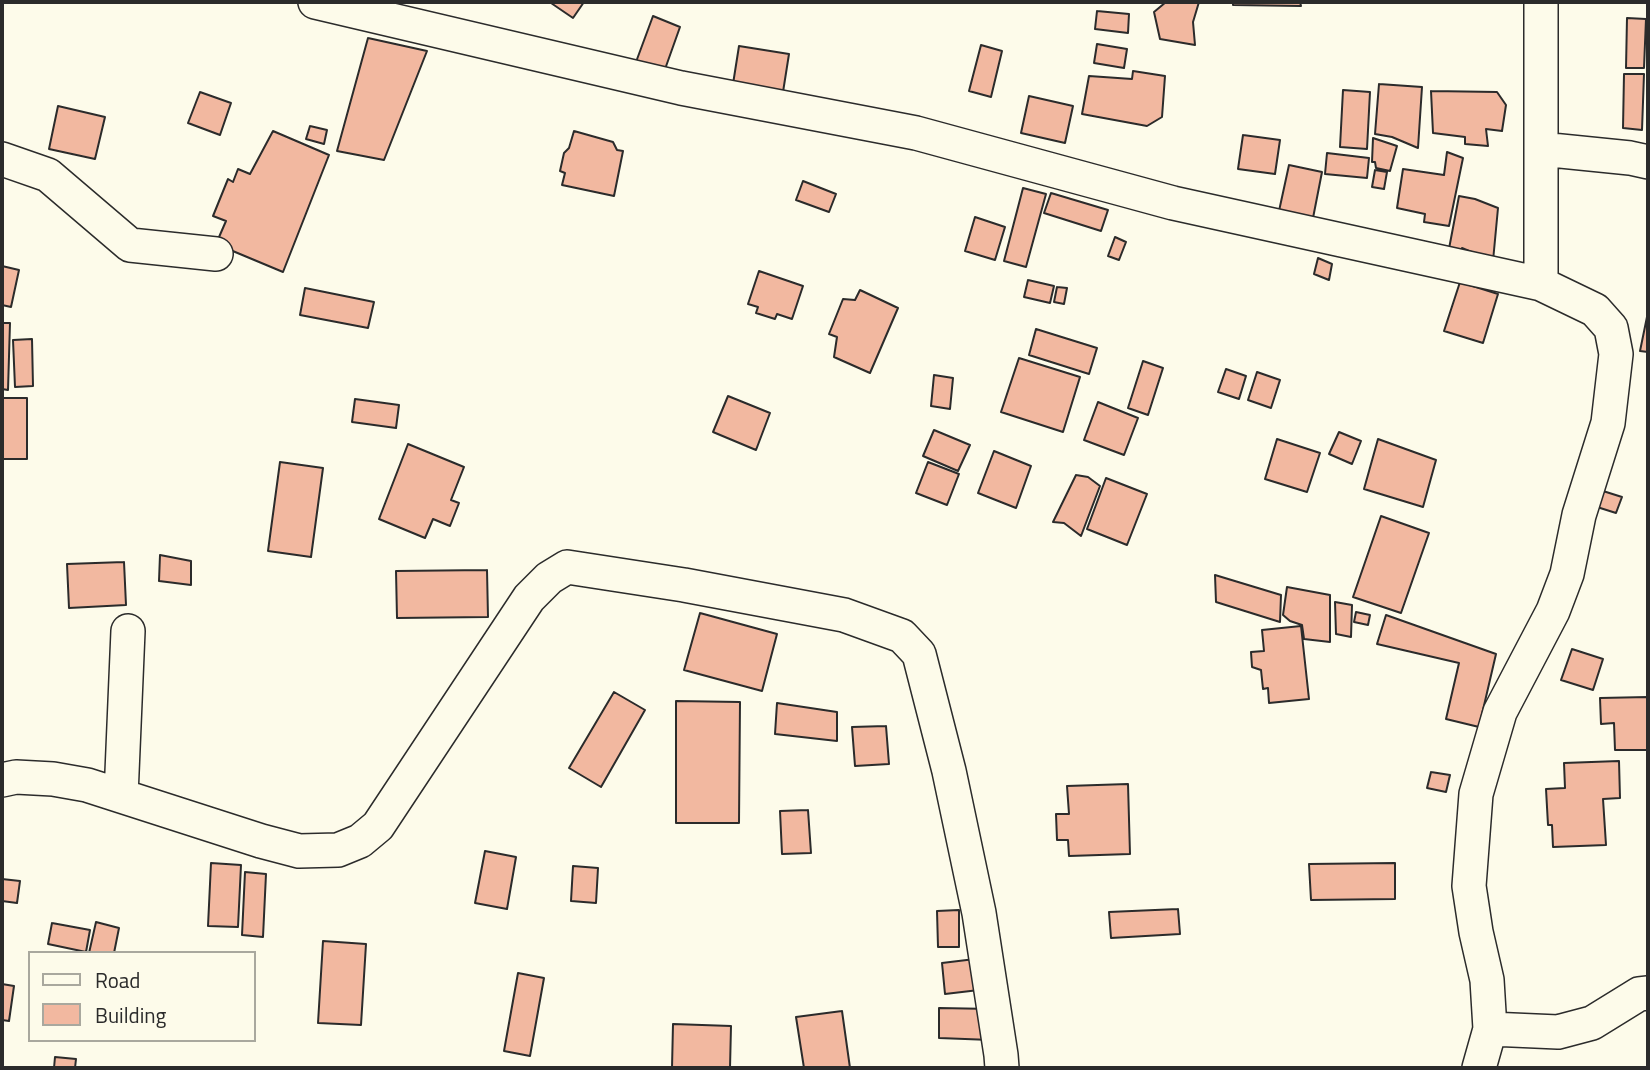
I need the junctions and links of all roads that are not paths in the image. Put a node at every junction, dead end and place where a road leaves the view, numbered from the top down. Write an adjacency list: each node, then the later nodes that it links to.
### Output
1 (315, 2): 7 (street)
2 (1541, 2): 3 (street)
3 (1541, 149): 5 (street); 7 (street)
4 (2, 159): 6 (street)
5 (1648, 162)
6 (216, 254)
7 (1541, 284): 12 (street)
8 (128, 631): 10 (street)
9 (2, 780): 10 (street)
10 (121, 796): 13 (street)
11 (1648, 993): 12 (street)
12 (1490, 1029): 14 (street)
13 (1002, 1068)
14 (1479, 1068)

